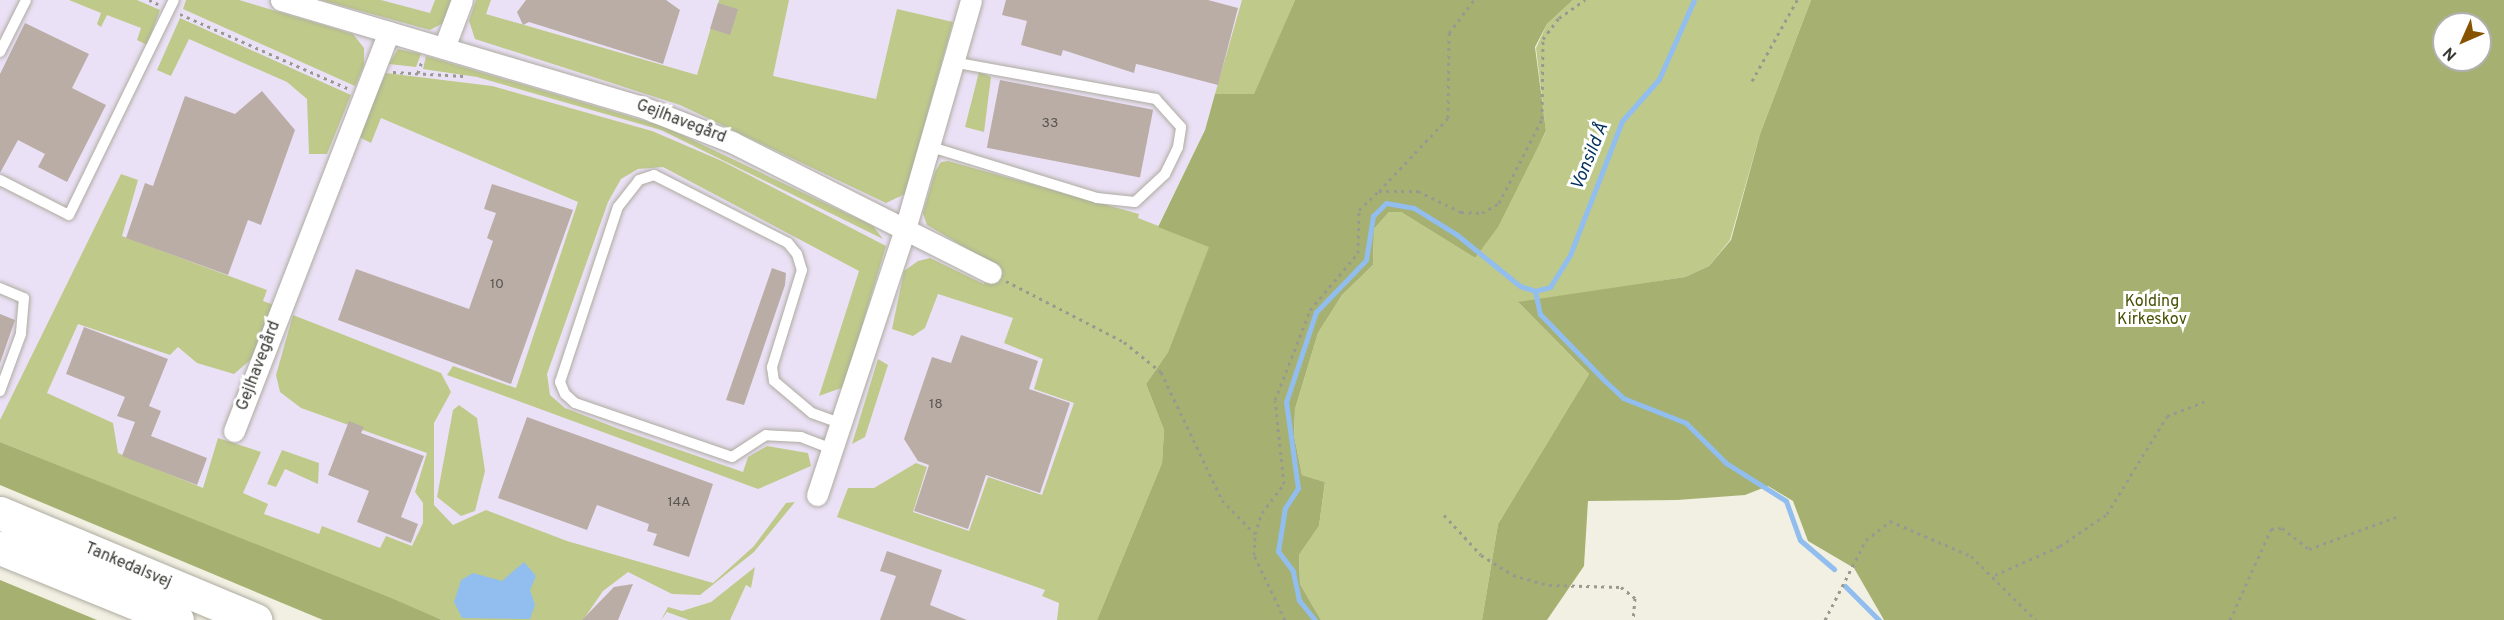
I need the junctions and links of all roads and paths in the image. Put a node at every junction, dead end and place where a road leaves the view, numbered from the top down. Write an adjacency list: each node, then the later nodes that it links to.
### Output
1 (26, 0): 12 (lane)
2 (149, 0): 9 (path)
3 (281, 0): 10 (street, Gejlhavegård)
4 (462, 0): 11 (street)
5 (971, 0): 13 (street)
6 (1474, 0): 20 (path)
7 (1585, 0): 20 (path)
8 (1797, 0): 16 (path)
9 (173, 5): 17 (path); 19 (lane)
10 (389, 32): 11 (street, Gejlhavegård); 14 (street, Gejlhavegård)
11 (444, 48): 21 (street, Gejlhavegård)
12 (0, 52)
13 (952, 62): 18 (street); 18 (lane)
14 (375, 69): 15 (path); 17 (street, Gejlhavegård)
15 (477, 79)
16 (1752, 81)
17 (364, 96): 27 (street, Gejlhavegård)
18 (928, 146): 21 (street)
19 (0, 180)
20 (1379, 191): 33 (path)
21 (905, 229): 22 (street, Gejlhavegård); 26 (street)
22 (991, 273): 33 (path)
23 (0, 288): 24 (lane)
24 (0, 391)
25 (2204, 402): 35 (path)
26 (840, 423): 28 (street); 28 (lane)
27 (234, 431)
28 (832, 449): 29 (street)
29 (817, 495)
30 (0, 513): 37 (highway, Tankedalsvej)
31 (1444, 515): 39 (path)
32 (2396, 517): 42 (path)
33 (1255, 534): 38 (path)
34 (0, 548): 36 (highway, Tankedalsvej)
35 (1995, 575): 40 (path); 41 (path)
36 (177, 620)
37 (256, 620)
38 (1285, 620)
39 (1633, 620)
40 (1825, 620)
41 (2036, 620)
42 (2230, 620)

